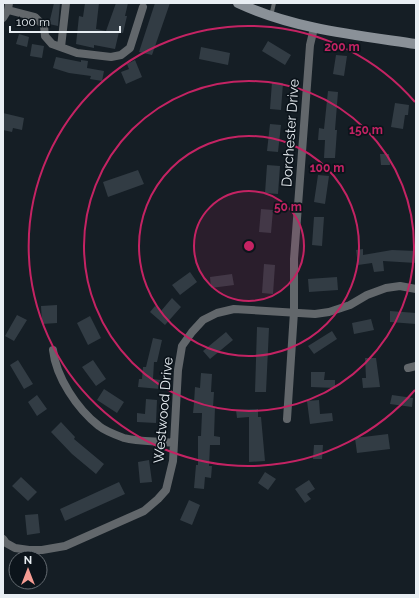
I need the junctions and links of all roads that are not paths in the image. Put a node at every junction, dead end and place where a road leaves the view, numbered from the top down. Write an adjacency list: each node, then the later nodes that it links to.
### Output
1 (66, 3): 10 (street)
2 (238, 3): 6 (street)
3 (274, 3): 6 (lane)
4 (7, 6): 7 (street); 10 (street)
5 (143, 7): 10 (street)
6 (271, 17): 8 (street)
7 (3, 18)
8 (314, 28): 9 (street); 12 (street, Dorchester Drive)
9 (416, 44)
10 (61, 47)
11 (416, 289): 12 (street, Westwood Drive)
12 (294, 312): 14 (street, Dorchester Drive); 15 (street, Westwood Drive)
13 (53, 350): 15 (street)
14 (287, 419)
15 (173, 443): 16 (street, Westwood Drive)
16 (3, 539)

